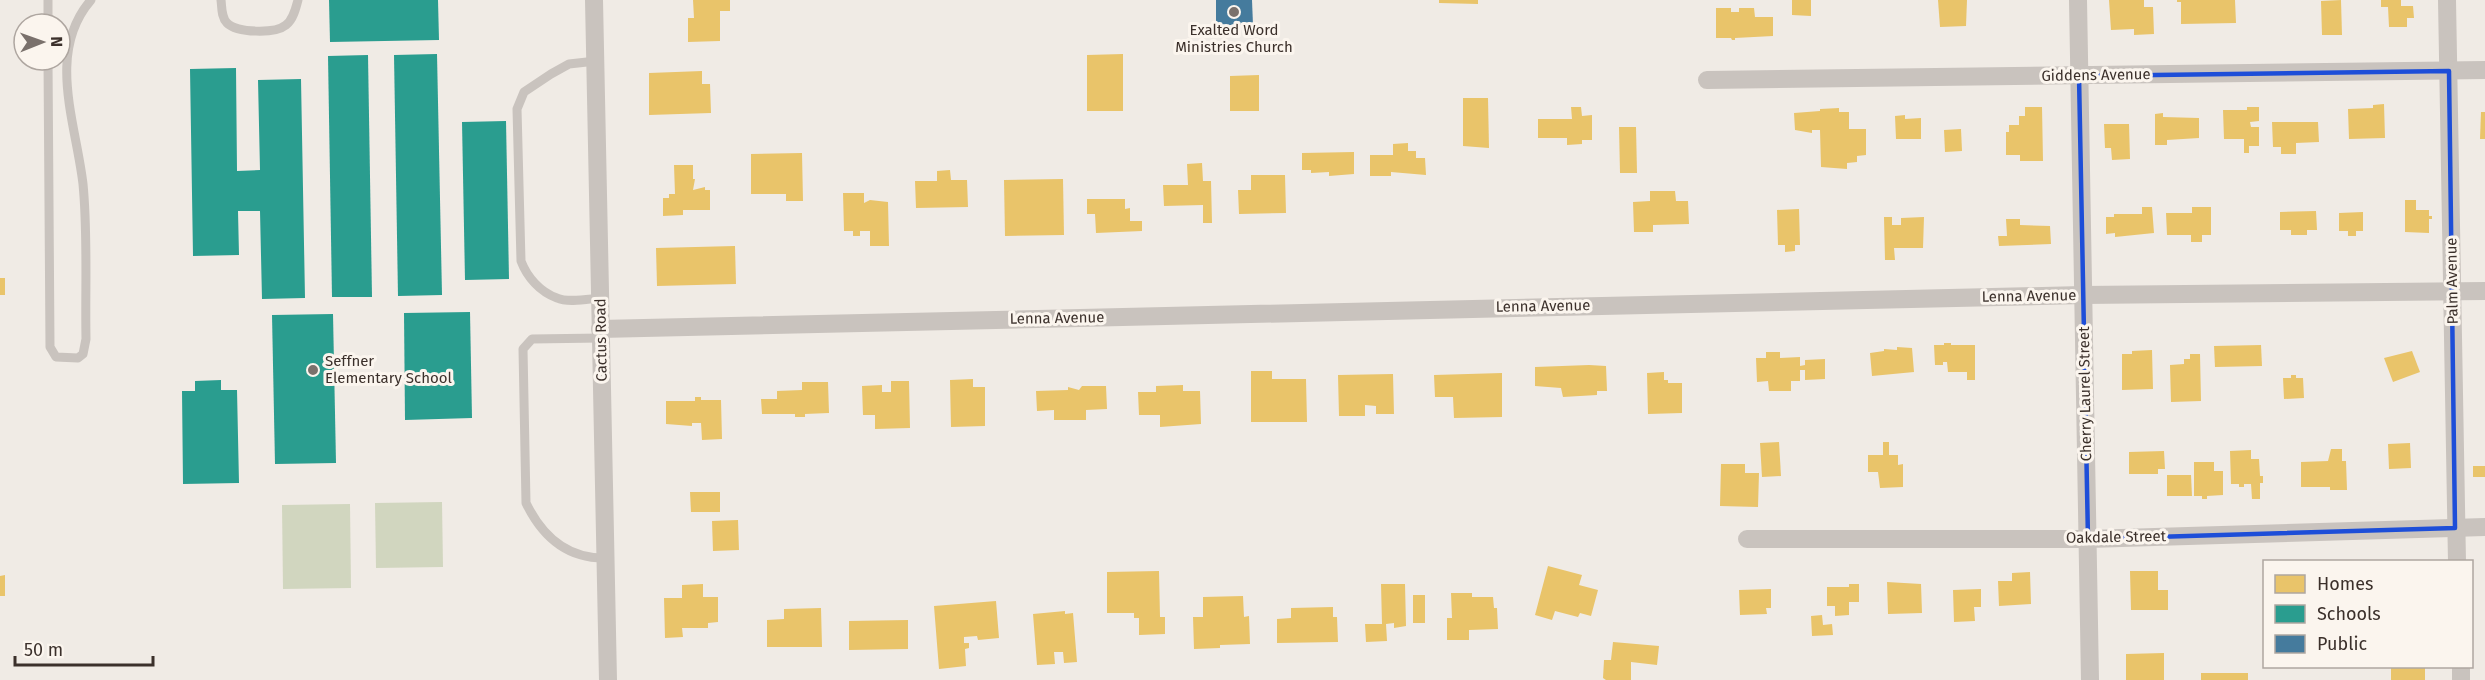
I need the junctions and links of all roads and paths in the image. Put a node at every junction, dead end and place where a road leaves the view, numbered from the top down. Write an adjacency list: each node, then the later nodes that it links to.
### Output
1 (91, 0): 7 (lane)
2 (221, 0): 3 (lane)
3 (298, 0)
4 (594, 0): 8 (street, Cactus Road)
5 (2078, 0): 13 (street, Cherry Laurel Street)
6 (2447, 0): 10 (street, Palm Avenue)
7 (72, 31)
8 (596, 61): 18 (street, Cactus Road); 18 (lane)
9 (2485, 70): 10 (street, Giddens Avenue)
10 (2448, 71): 13 (street, Giddens Avenue); 15 (street, Palm Avenue)
11 (48, 72): 12 (lane)
12 (68, 72)
13 (2079, 75): 14 (street, Giddens Avenue); 17 (street, Cherry Laurel Street)
14 (1707, 80)
15 (2452, 291): 16 (street, Lenna Avenue); 17 (street, Lenna Avenue); 21 (street, Palm Avenue)
16 (2485, 291)
17 (2083, 295): 19 (street, Lenna Avenue); 23 (street, Cherry Laurel Street)
18 (600, 298): 19 (street, Cactus Road)
19 (601, 334): 24 (street, Cactus Road); 24 (lane)
20 (2485, 527): 21 (street, Oakdale Street)
21 (2455, 528): 23 (street, Oakdale Street); 25 (street, Palm Avenue)
22 (1747, 539): 23 (street, Oakdale Street)
23 (2088, 539): 27 (street, Cherry Laurel Street)
24 (606, 558): 26 (street, Cactus Road)
25 (2457, 560)
26 (608, 680)
27 (2090, 680)

